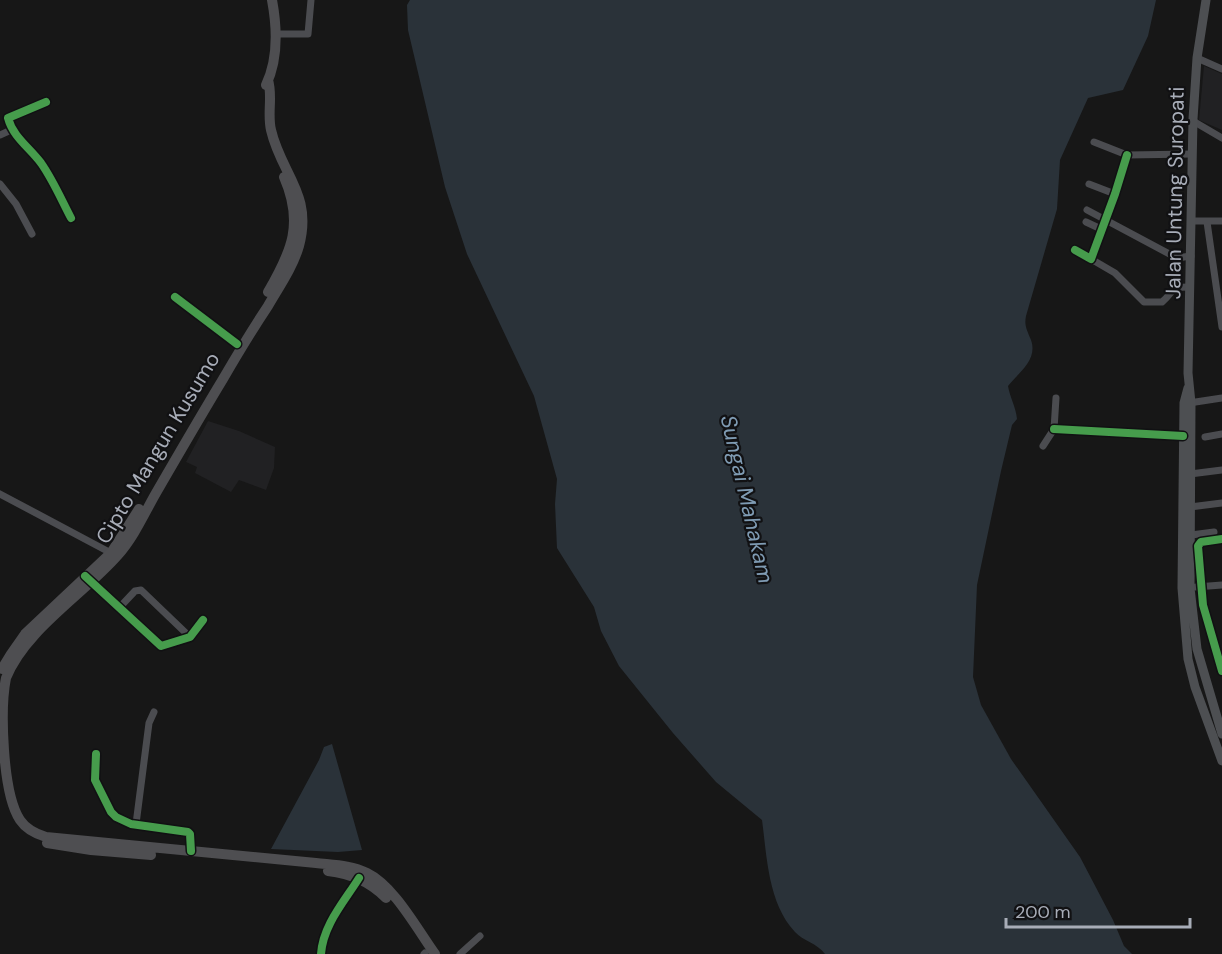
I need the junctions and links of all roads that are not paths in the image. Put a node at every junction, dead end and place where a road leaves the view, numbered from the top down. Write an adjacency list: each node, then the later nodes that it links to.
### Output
1 (272, 0): 4 (highway, Cipto Mangun Kusumo)
2 (311, 0): 4 (street)
3 (1206, 0): 5 (main road, Jalan Untung Suropati)
4 (276, 34): 7 (highway, Cipto Mangun Kusumo)
5 (1197, 58): 6 (street); 9 (main road, Jalan Untung Suropati)
6 (1222, 69)
7 (268, 80): 35 (highway, Cipto Mangun Kusumo); 38 (highway, Cipto Mangun Kusumo)
8 (46, 102): 10 (street)
9 (1193, 121): 12 (street); 14 (main road, Jalan Untung Suropati)
10 (12, 130): 11 (street); 20 (street)
11 (0, 135)
12 (1222, 138)
13 (1094, 142): 15 (street)
14 (1192, 154): 15 (street); 22 (main road, Jalan Untung Suropati)
15 (1127, 155): 18 (street)
16 (0, 184): 27 (street)
17 (1089, 184): 18 (street)
18 (1115, 194): 21 (street)
19 (1087, 210): 21 (street)
20 (71, 218)
21 (1105, 218): 26 (street); 29 (street)
22 (1191, 221): 25 (street); 29 (main road, Jalan Untung Suropati)
23 (1222, 221): 25 (street)
24 (1086, 222): 26 (street)
25 (1207, 222): 33 (street)
26 (1101, 230): 30 (street)
27 (32, 234)
28 (1075, 250): 30 (street)
29 (1191, 256): 31 (main road, Jalan Untung Suropati)
30 (1091, 259): 31 (street)
31 (1190, 287): 39 (main road, Jalan Untung Suropati)
32 (175, 297): 35 (street)
33 (1220, 297): 34 (street)
34 (1222, 327)
35 (237, 344): 38 (highway, Cipto Mangun Kusumo)
36 (1056, 398): 40 (street)
37 (1222, 398): 39 (street)
38 (208, 399): 53 (highway, Cipto Mangun Kusumo); 54 (highway, Cipto Mangun Kusumo)
39 (1188, 403): 42 (main road, Jalan Untung Suropati); 46 (main road, Jalan Untung Suropati)
40 (1054, 429): 42 (street); 44 (street)
41 (1222, 434): 43 (street)
42 (1183, 436): 57 (main road, Jalan Untung Suropati)
43 (1205, 437)
44 (1043, 446)
45 (1222, 470): 46 (street)
46 (1190, 474): 49 (main road, Jalan Untung Suropati)
47 (0, 494): 53 (street)
48 (1222, 503): 49 (street)
49 (1190, 507): 51 (main road, Jalan Untung Suropati)
50 (1214, 532): 51 (street)
51 (1191, 535): 57 (main road, Jalan Untung Suropati)
52 (1222, 539): 56 (street)
53 (111, 553): 54 (highway, Cipto Mangun Kusumo)
54 (89, 580): 58 (street); 62 (highway, Cipto Mangun Kusumo); 69 (highway, Cipto Mangun Kusumo)
55 (1222, 585): 56 (street)
56 (1201, 587): 57 (street); 61 (street)
57 (1186, 588): 64 (main road, Jalan Untung Suropati); 66 (main road, Jalan Untung Suropati)
58 (119, 608): 60 (street); 60 (street)
59 (203, 620): 60 (street)
60 (190, 637)
61 (1222, 671)
62 (0, 675)
63 (154, 712): 68 (street)
64 (1222, 734)
65 (96, 754): 68 (street)
66 (1222, 761)
67 (0, 784): 70 (highway, Cipto Mangun Kusumo)
68 (136, 824): 69 (street)
69 (191, 851): 73 (highway, Cipto Mangun Kusumo)
70 (359, 878): 72 (street); 73 (highway, Cipto Mangun Kusumo)
71 (480, 936): 74 (street)
72 (321, 954)
73 (428, 954)
74 (460, 954)

